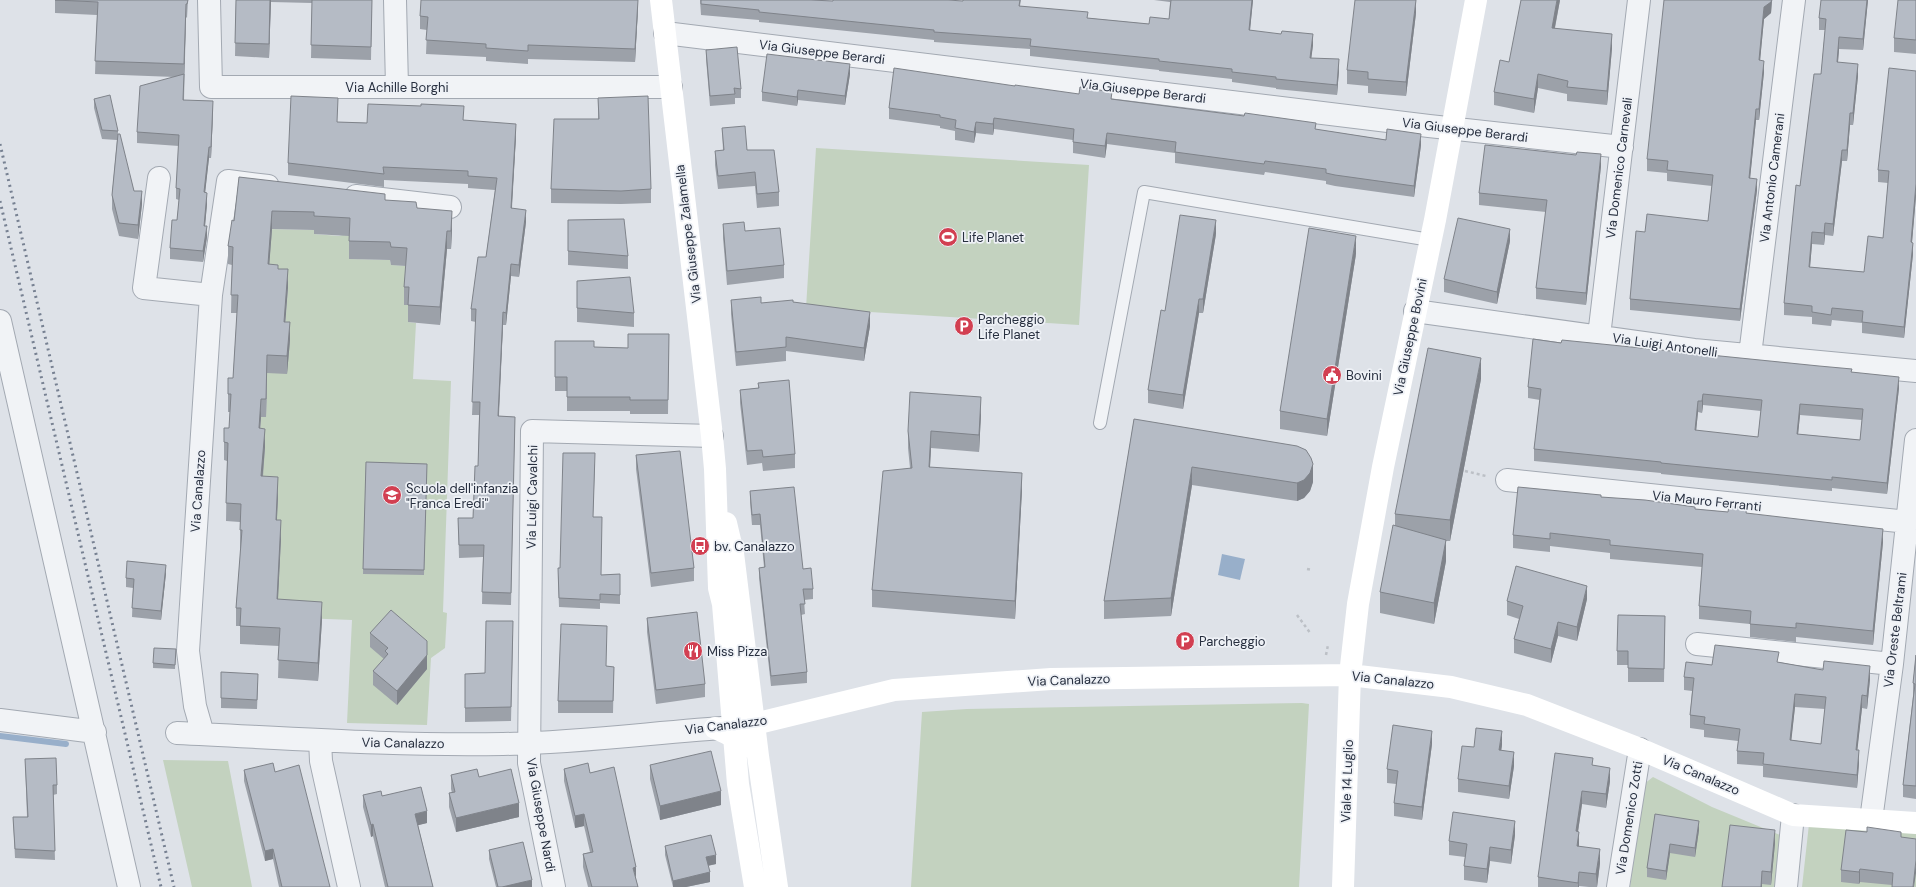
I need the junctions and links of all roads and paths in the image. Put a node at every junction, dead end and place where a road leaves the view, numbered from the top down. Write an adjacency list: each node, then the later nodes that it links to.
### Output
1 (209, 0): 8 (street, Via Achille Borghi)
2 (395, 0): 8 (street)
3 (661, 0): 7 (street, Via Giuseppe Zalamella)
4 (1476, 0): 10 (street, Via Giuseppe Bovini)
5 (1639, 0): 11 (street, Via Domenico Carnevali)
6 (1794, 0): 21 (street, Via Antonio Camerani)
7 (665, 33): 9 (street, Via Giuseppe Zalamella); 10 (street, Via Giuseppe Berardi)
8 (397, 87): 9 (street, Via Achille Borghi)
9 (671, 87): 24 (street, Via Giuseppe Zalamella)
10 (1451, 128): 11 (street, Via Giuseppe Berardi); 16 (street, Via Giuseppe Bovini)
11 (1622, 147): 20 (street, Via Domenico Carnevali)
12 (159, 178): 17 (street)
13 (291, 189): 17 (street, Via Canalazzo)
14 (339, 194): 15 (street)
15 (450, 207)
16 (1430, 240): 18 (street, Via Giuseppe Bovini); 23 (lane)
17 (211, 295): 40 (street, Via Canalazzo)
18 (1415, 311): 20 (street, Via Luigi Antonelli); 35 (street, Via Giuseppe Bovini)
19 (0, 321): 38 (street)
20 (1599, 336): 21 (street, Via Luigi Antonelli)
21 (1750, 355): 22 (street, Via Luigi Antonelli)
22 (1916, 371)
23 (1100, 423)
24 (712, 436): 26 (street, Via Giuseppe Zalamella); 42 (street, Via Luigi Cavalchi)
25 (1916, 440): 28 (street, Via Oreste Beltrami)
26 (715, 469): 37 (street, Via Giuseppe Zalamella); 37 (street, Via Giuseppe Zalamella)
27 (1506, 480): 28 (street, Via Mauro Ferranti)
28 (1908, 522): 34 (street, Via Oreste Beltrami)
29 (1307, 569): 30 (path)
30 (1312, 570)
31 (1297, 615): 32 (path)
32 (1311, 634)
33 (1697, 644): 34 (street)
34 (1892, 664): 45 (street, Via Oreste Beltrami)
35 (1350, 674): 37 (street, Via Canalazzo); 43 (street, Via Canalazzo); 53 (street, Viale 14 Luglio)
36 (0, 720): 38 (street)
37 (734, 729): 42 (street, Via Canalazzo); 50 (street, Via Giuseppe Zalamella); 51 (street); 52 (street, Via Giuseppe Zalamella)
38 (95, 732): 47 (street)
39 (177, 733): 40 (street, Via Canalazzo)
40 (203, 734): 41 (street, Via Canalazzo)
41 (320, 740): 42 (street, Via Canalazzo); 48 (street)
42 (529, 742): 49 (street, Via Giuseppe Nardi)
43 (1640, 749): 44 (street, Via Canalazzo); 54 (street, Via Domenico Zotti)
44 (1792, 815): 45 (street, Via Canalazzo); 55 (street)
45 (1872, 820): 46 (street, Via Canalazzo)
46 (1916, 823)
47 (129, 887)
48 (349, 887)
49 (554, 887)
50 (755, 887)
51 (771, 887)
52 (777, 887)
53 (1344, 887)
54 (1618, 887)
55 (1786, 887)

